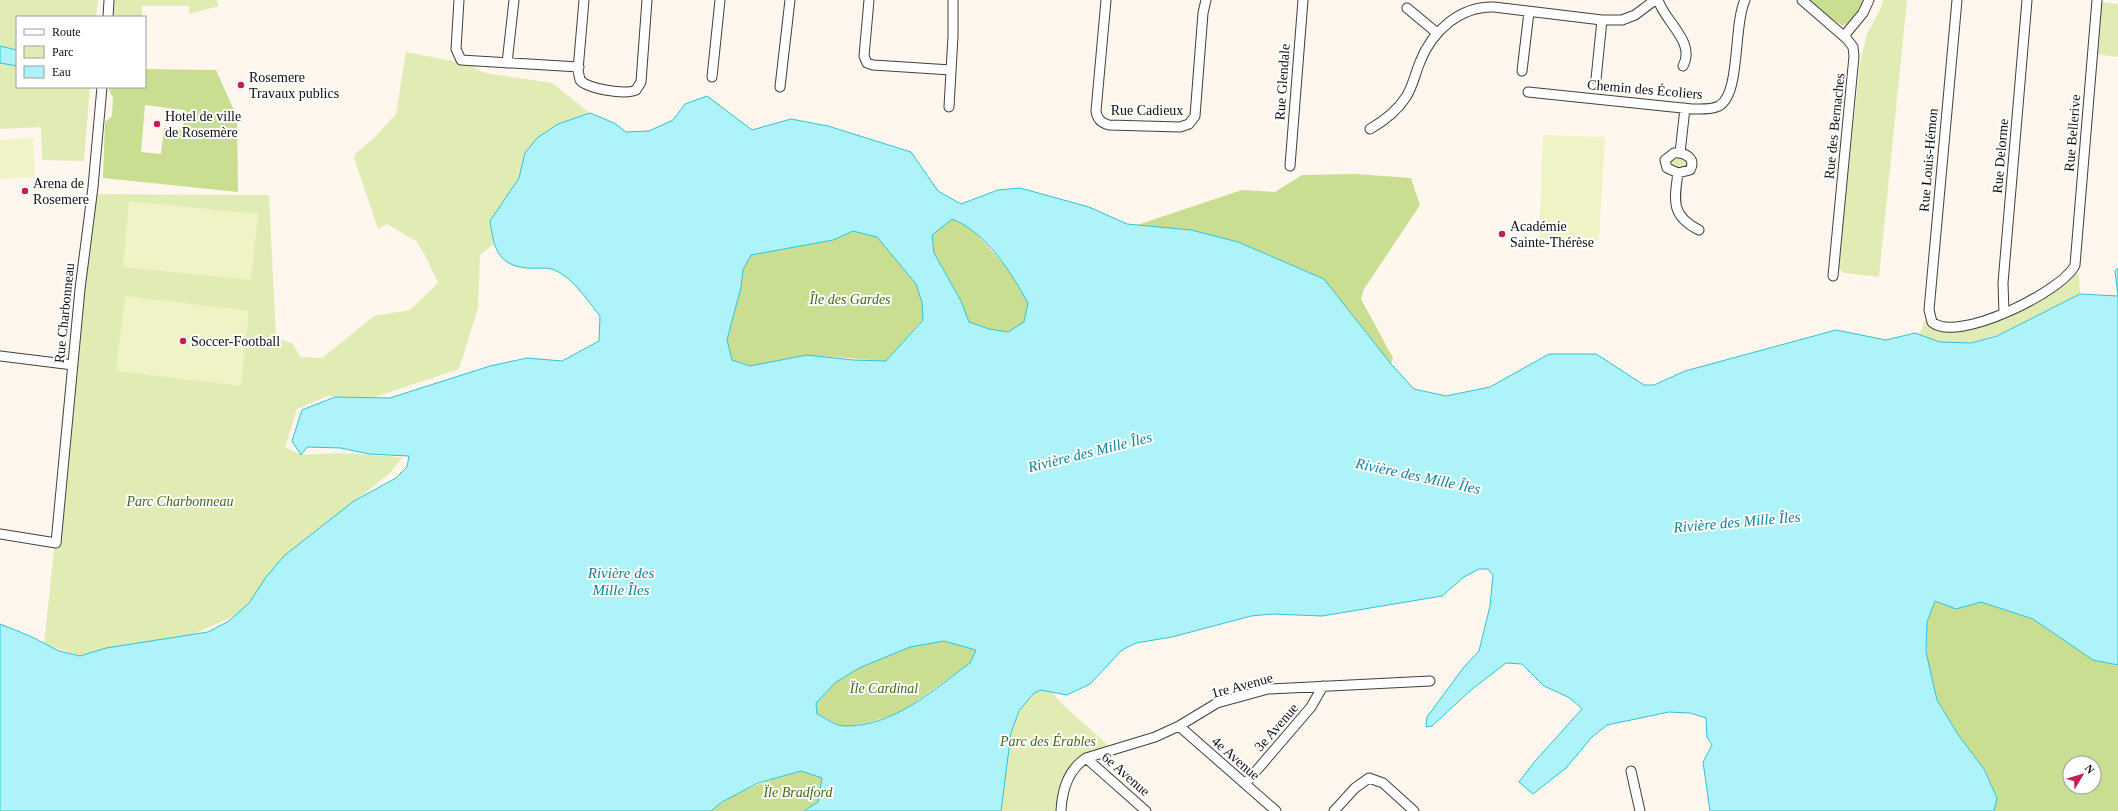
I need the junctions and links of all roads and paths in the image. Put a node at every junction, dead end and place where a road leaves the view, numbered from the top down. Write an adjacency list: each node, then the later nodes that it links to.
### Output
1 (109, 0): 23 (street)
2 (459, 0): 27 (street)
3 (514, 0): 27 (street)
4 (584, 0): 29 (street)
5 (648, 0): 29 (street)
6 (720, 0): 32 (street)
7 (790, 0): 34 (street)
8 (870, 0): 30 (street)
9 (953, 0): 30 (street)
10 (1106, 0): 11 (street, Rue Cadieux)
11 (1206, 0)
12 (1303, 0): 41 (street, Rue Glendale)
13 (1656, 0): 24 (street); 28 (street)
14 (1745, 0): 38 (street, Chemin des Écoliers)
15 (1802, 0): 26 (street, Rue des Bernaches)
16 (1869, 0): 26 (street)
17 (1957, 0): 45 (street, Rue Louis-Hémon)
18 (2027, 0): 45 (street, Rue Delorme)
19 (2097, 0): 45 (street, Rue Bellerive)
20 (1495, 4): 22 (street); 25 (street)
21 (1407, 8): 25 (street)
22 (1529, 12): 24 (street); 31 (street)
23 (108, 16)
24 (1602, 20): 33 (street)
25 (1437, 33): 39 (street)
26 (1844, 36): 44 (street, Rue des Bernaches)
27 (507, 63): 29 (street)
28 (1683, 66)
29 (579, 67)
30 (951, 70): 37 (street)
31 (1522, 71)
32 (712, 77)
33 (1596, 78)
34 (780, 87)
35 (102, 88): 47 (street, Rue Charbonneau)
36 (1528, 92): 38 (street, Chemin des Écoliers)
37 (949, 107)
38 (1685, 108): 40 (street)
39 (1370, 129)
40 (1680, 153): 42 (street); 42 (street)
41 (1290, 166)
42 (1678, 174): 43 (street)
43 (1699, 230)
44 (1833, 276)
45 (2004, 314)
46 (1, 356): 47 (street); 48 (street)
47 (73, 365): 49 (street, Rue Charbonneau)
48 (0, 366)
49 (0, 534)
50 (1430, 681): 51 (street, 1re Avenue)
51 (1323, 686): 52 (street, 1re Avenue); 55 (street, 3e Avenue)
52 (1179, 726): 53 (street, 1re Avenue); 55 (street, 4e Avenue)
53 (1086, 758): 56 (street, 1re Avenue); 57 (street, 6e Avenue)
54 (1631, 771): 61 (street)
55 (1245, 784): 58 (street, 4e Avenue)
56 (1061, 811)
57 (1146, 811)
58 (1276, 811)
59 (1334, 811): 60 (street)
60 (1414, 811)
61 (1640, 811)

